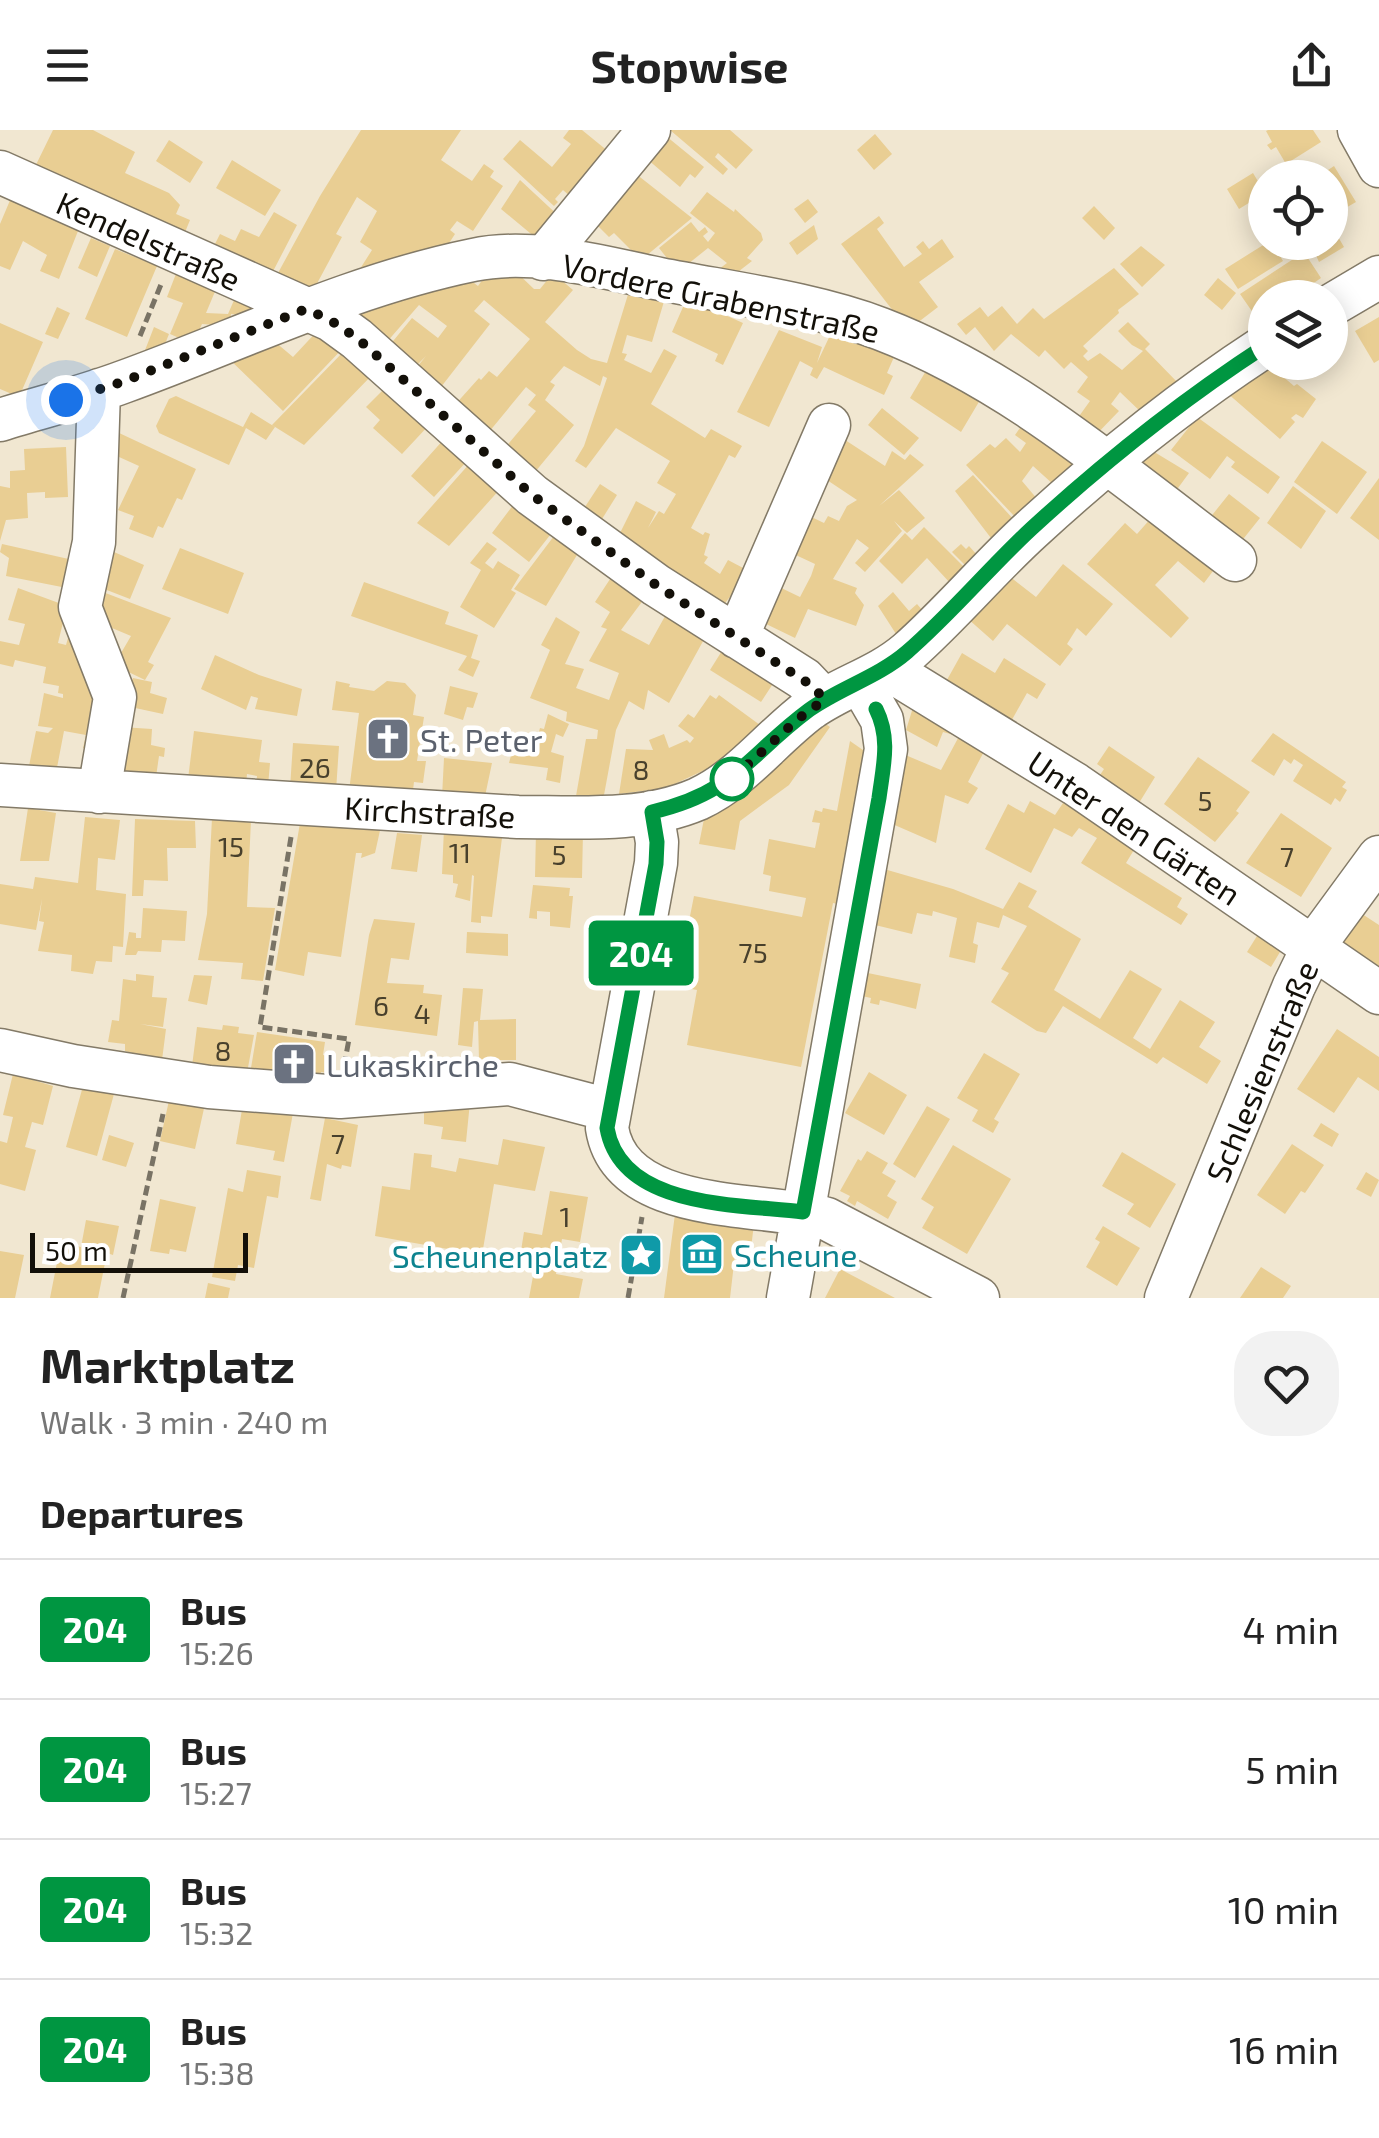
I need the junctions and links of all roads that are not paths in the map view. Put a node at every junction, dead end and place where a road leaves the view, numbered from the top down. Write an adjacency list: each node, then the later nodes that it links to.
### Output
1 (650, 130): 5 (street)
2 (1358, 130): 3 (street)
3 (1379, 166)
4 (0, 172): 8 (street, Kendelstraße)
5 (542, 259): 8 (street, Vordere Grabenstraße); 13 (street, Vordere Grabenstraße)
6 (1379, 277): 7 (street)
7 (1348, 295)
8 (306, 309): 10 (street, Vordere Grabenstraße); 15 (street, Kendelstraße)
9 (1248, 357): 13 (street, Kirchstraße)
10 (110, 386): 11 (street, Vordere Grabenstraße); 18 (street)
11 (0, 420)
12 (829, 425): 15 (street)
13 (1106, 463): 14 (street, Vordere Grabenstraße); 16 (street, Kirchstraße)
14 (1235, 560)
15 (737, 636): 16 (street, Kendelstraße)
16 (857, 683): 19 (street, Kirchstraße); 21 (street, Unter den Gärten); 25 (street)
17 (0, 786): 18 (street, Kirchstraße)
18 (99, 792): 19 (street, Kirchstraße)
19 (652, 812): 24 (street)
20 (1379, 857): 21 (street, Schlesienstraße)
21 (1313, 947): 22 (street, Unter den Gärten); 28 (street, Schlesienstraße)
22 (1379, 992)
23 (0, 1050): 24 (street)
24 (610, 1110): 25 (street)
25 (803, 1212): 26 (street); 27 (street)
26 (788, 1298)
27 (978, 1298)
28 (1166, 1298)

